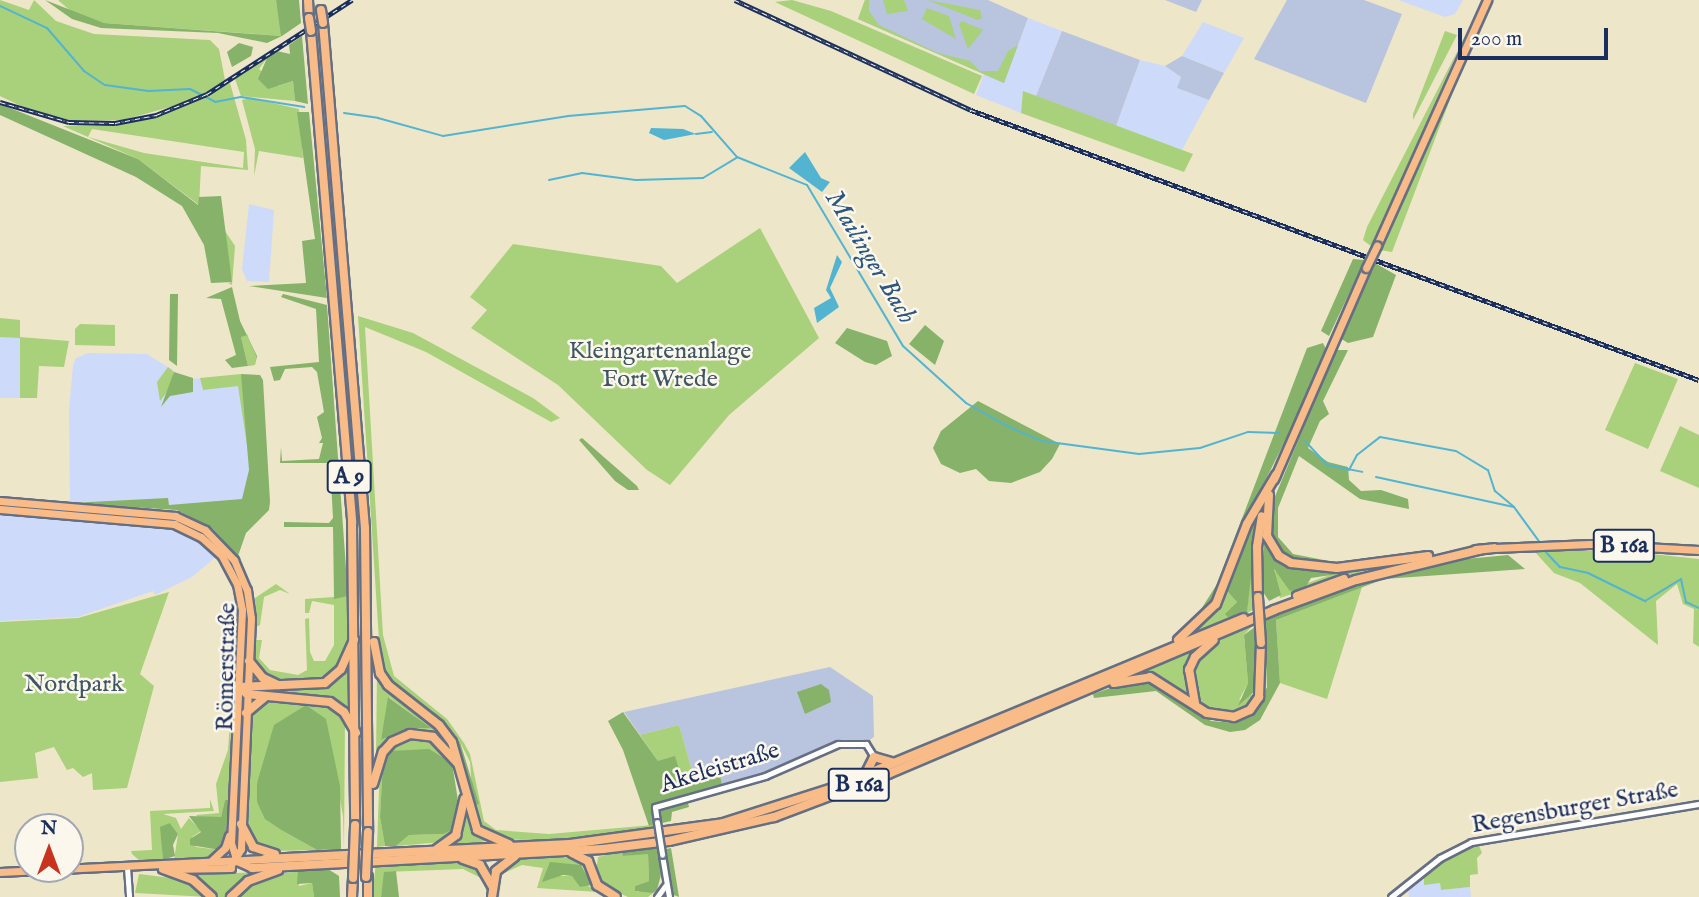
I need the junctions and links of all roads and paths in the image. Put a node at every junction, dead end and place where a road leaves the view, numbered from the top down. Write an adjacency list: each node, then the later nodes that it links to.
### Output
1 (308, 0): 15 (highway, A 9, bridge)
2 (1486, 0): 4 (main road, bridge)
3 (321, 5): 12 (highway, A 9, bridge)
4 (1276, 475): 5 (main road); 16 (highway)
5 (1269, 495): 11 (highway); 22 (highway, bridge)
6 (0, 501): 17 (main road, Römerstraße)
7 (0, 509): 19 (main road, Römerstraße)
8 (1494, 548): 9 (highway, B 16a); 10 (main road, B 16a)
9 (1479, 550): 11 (highway, B 16a); 14 (highway, B 16a)
10 (1699, 550)
11 (1428, 556): 16 (highway, B 16a)
12 (368, 593): 13 (highway, A 9); 34 (highway, A 9)
13 (372, 628): 27 (highway, A 9); 29 (highway, A 9)
14 (1229, 629): 21 (highway, B 16a); 22 (highway)
15 (356, 636): 18 (highway, A 9); 24 (highway, A 9)
16 (1144, 658): 26 (highway, B 16a)
17 (249, 661): 18 (highway); 19 (main road, Römerstraße)
18 (284, 687): 19 (highway, A 9)
19 (245, 689): 20 (highway); 23 (main road, Römerstraße); 33 (main road, Römerstraße)
20 (268, 696): 23 (highway); 24 (highway)
21 (1064, 699): 22 (highway); 35 (highway, B 16a)
22 (1197, 706)
23 (246, 713): 32 (main road, Römerstraße)
24 (356, 733): 55 (highway, A 9, bridge)
25 (874, 757): 26 (highway); 28 (highway); 50 (street, Akeleistraße, bridge)
26 (895, 762): 28 (highway, B 16a)
27 (458, 764): 29 (highway, A 9); 30 (highway, A 9)
28 (864, 775): 36 (highway, B 16a)
29 (371, 790): 34 (highway, A 9)
30 (465, 792): 36 (highway, A 9); 37 (highway, A 9)
31 (1699, 804): 61 (street, Regensburger Straße)
32 (241, 824): 41 (main road, Römerstraße); 42 (highway)
33 (231, 827): 41 (main road, Römerstraße); 43 (main road)
34 (369, 832): 56 (highway, A 9, bridge)
35 (603, 849): 38 (highway, B 16a); 44 (highway)
36 (520, 850): 37 (highway, B 16a); 38 (highway, B 16a); 39 (highway, B 16a); 51 (highway)
37 (431, 851): 42 (highway, B 16a)
38 (559, 851): 44 (highway)
39 (453, 856): 42 (highway, B 16a); 51 (highway)
40 (265, 859): 41 (main road, B 16a); 42 (highway, B 16a)
41 (237, 860): 43 (main road, B 16a); 46 (main road); 47 (main road)
42 (308, 860): 47 (highway, B 16a); 54 (highway)
43 (208, 861): 45 (main road, B 16a)
44 (590, 865): 58 (highway)
45 (127, 867): 48 (main road, B 16a); 49 (main road, B 16a); 52 (street)
46 (229, 868): 47 (main road, B 16a); 48 (main road, B 16a)
47 (251, 868)
48 (163, 869): 53 (highway)
49 (0, 872)
50 (666, 885): 59 (street); 60 (street, Akeleistraße)
51 (492, 887): 57 (highway)
52 (129, 897)
53 (212, 897)
54 (231, 897)
55 (352, 897)
56 (366, 897)
57 (492, 897)
58 (616, 897)
59 (657, 897)
60 (669, 897)
61 (1391, 897)

